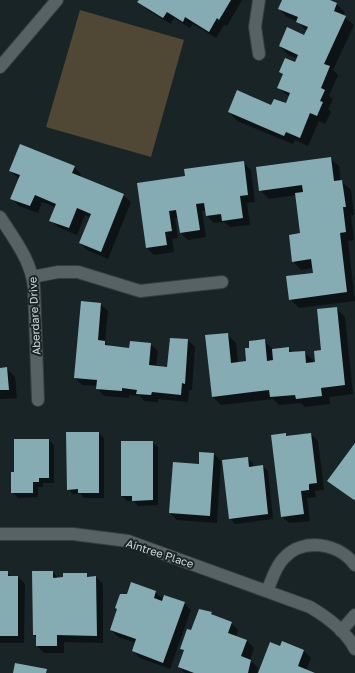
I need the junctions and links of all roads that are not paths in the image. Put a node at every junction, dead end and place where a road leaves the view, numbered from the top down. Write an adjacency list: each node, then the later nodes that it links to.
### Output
1 (57, 0): 4 (street)
2 (259, 0): 3 (street)
3 (259, 54)
4 (0, 67)
5 (0, 217): 6 (street, Aberdare Drive)
6 (32, 277): 7 (street); 8 (street, Aberdare Drive)
7 (222, 282)
8 (38, 400)
9 (0, 534): 11 (street, Aintree Place)
10 (355, 565): 11 (street)
11 (267, 592): 13 (street, Aintree Place)
12 (355, 615): 13 (street)
13 (341, 631): 14 (street, Aintree Place)
14 (355, 649)

